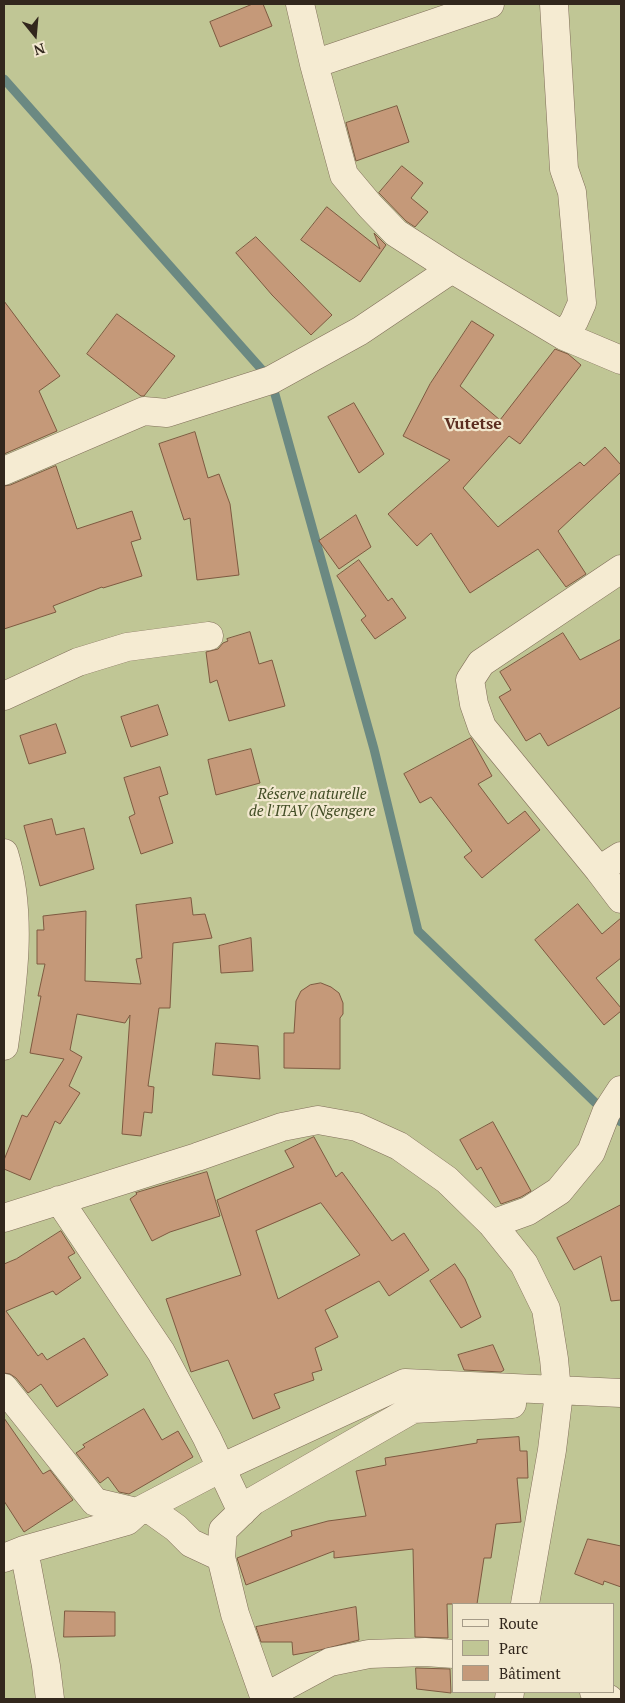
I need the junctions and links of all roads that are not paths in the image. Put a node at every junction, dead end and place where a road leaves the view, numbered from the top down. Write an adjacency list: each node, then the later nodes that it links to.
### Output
1 (300, 4): 4 (street)
2 (490, 4): 4 (street)
3 (554, 4): 6 (street)
4 (314, 64): 5 (street)
5 (452, 269): 6 (street); 8 (street)
6 (564, 336): 7 (street)
7 (621, 360)
8 (4, 471)
9 (621, 569): 13 (street)
10 (209, 636): 11 (street)
11 (4, 696)
12 (4, 852): 15 (street)
13 (610, 863): 14 (street)
14 (621, 899)
15 (4, 1046)
16 (621, 1090): 19 (street)
17 (59, 1200): 18 (street); 19 (street); 23 (street)
18 (4, 1218)
19 (492, 1224): 22 (street)
20 (4, 1388): 24 (street)
21 (621, 1394): 22 (street)
22 (557, 1396): 23 (street); 25 (street); 28 (street)
23 (221, 1468): 24 (street); 25 (street)
24 (137, 1512): 26 (street); 27 (street)
25 (242, 1512): 27 (street)
26 (14, 1554): 32 (street)
27 (221, 1557): 31 (street)
28 (525, 1603)
29 (452, 1654): 31 (street)
30 (596, 1693): 33 (street)
31 (265, 1698)
32 (50, 1699)
33 (609, 1699)

